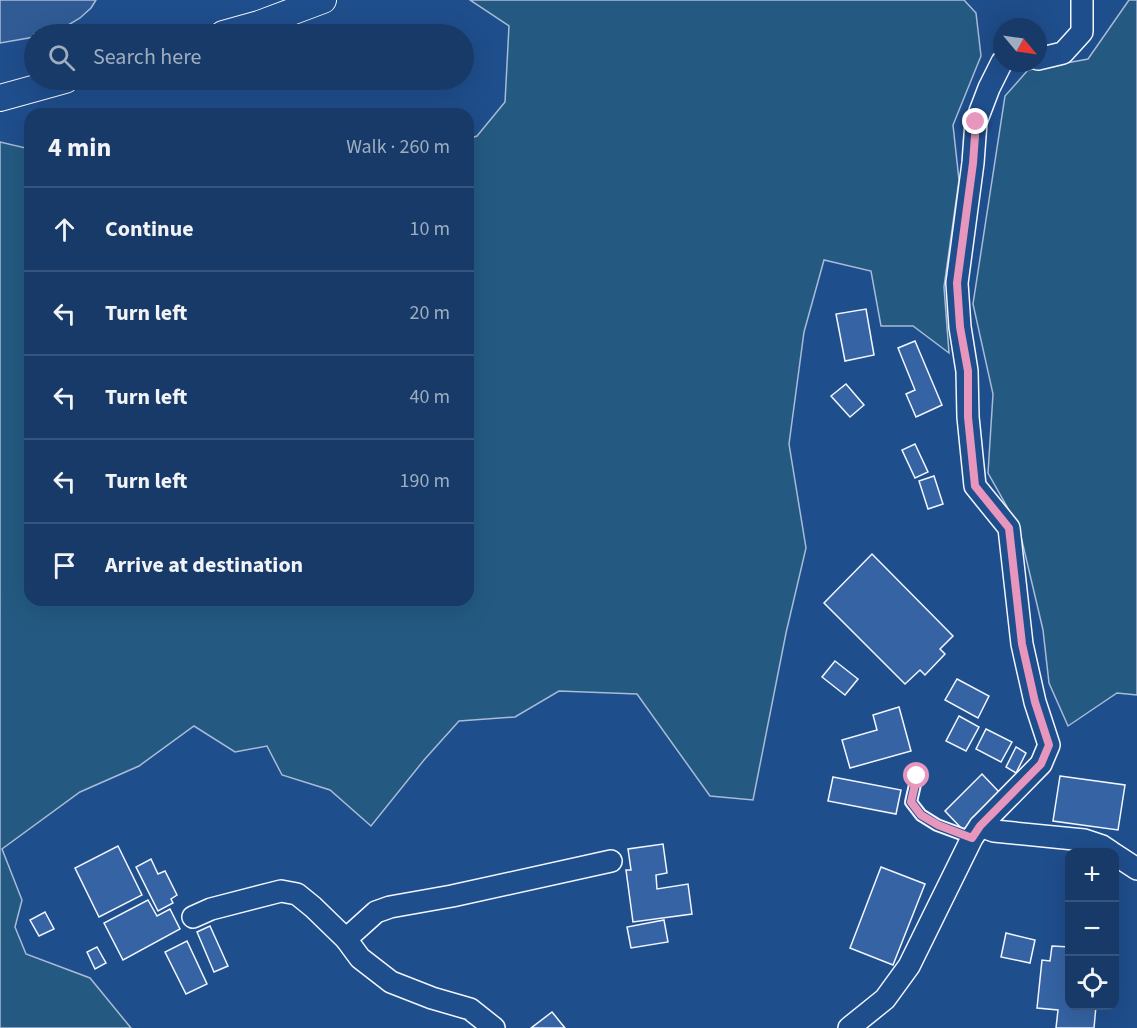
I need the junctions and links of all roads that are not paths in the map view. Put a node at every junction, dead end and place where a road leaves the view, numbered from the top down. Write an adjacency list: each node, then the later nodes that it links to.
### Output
1 (323, 0): 3 (street)
2 (1082, 0): 4 (street)
3 (259, 24)
4 (1047, 57)
5 (997, 72): 9 (street)
6 (29, 90): 7 (street)
7 (0, 98)
8 (917, 776): 9 (lane)
9 (976, 832): 10 (street); 17 (street)
10 (1105, 848)
11 (1119, 857): 13 (street)
12 (611, 861): 15 (street)
13 (1137, 869)
14 (193, 917): 15 (street)
15 (346, 939): 16 (street)
16 (494, 1028)
17 (849, 1028)

